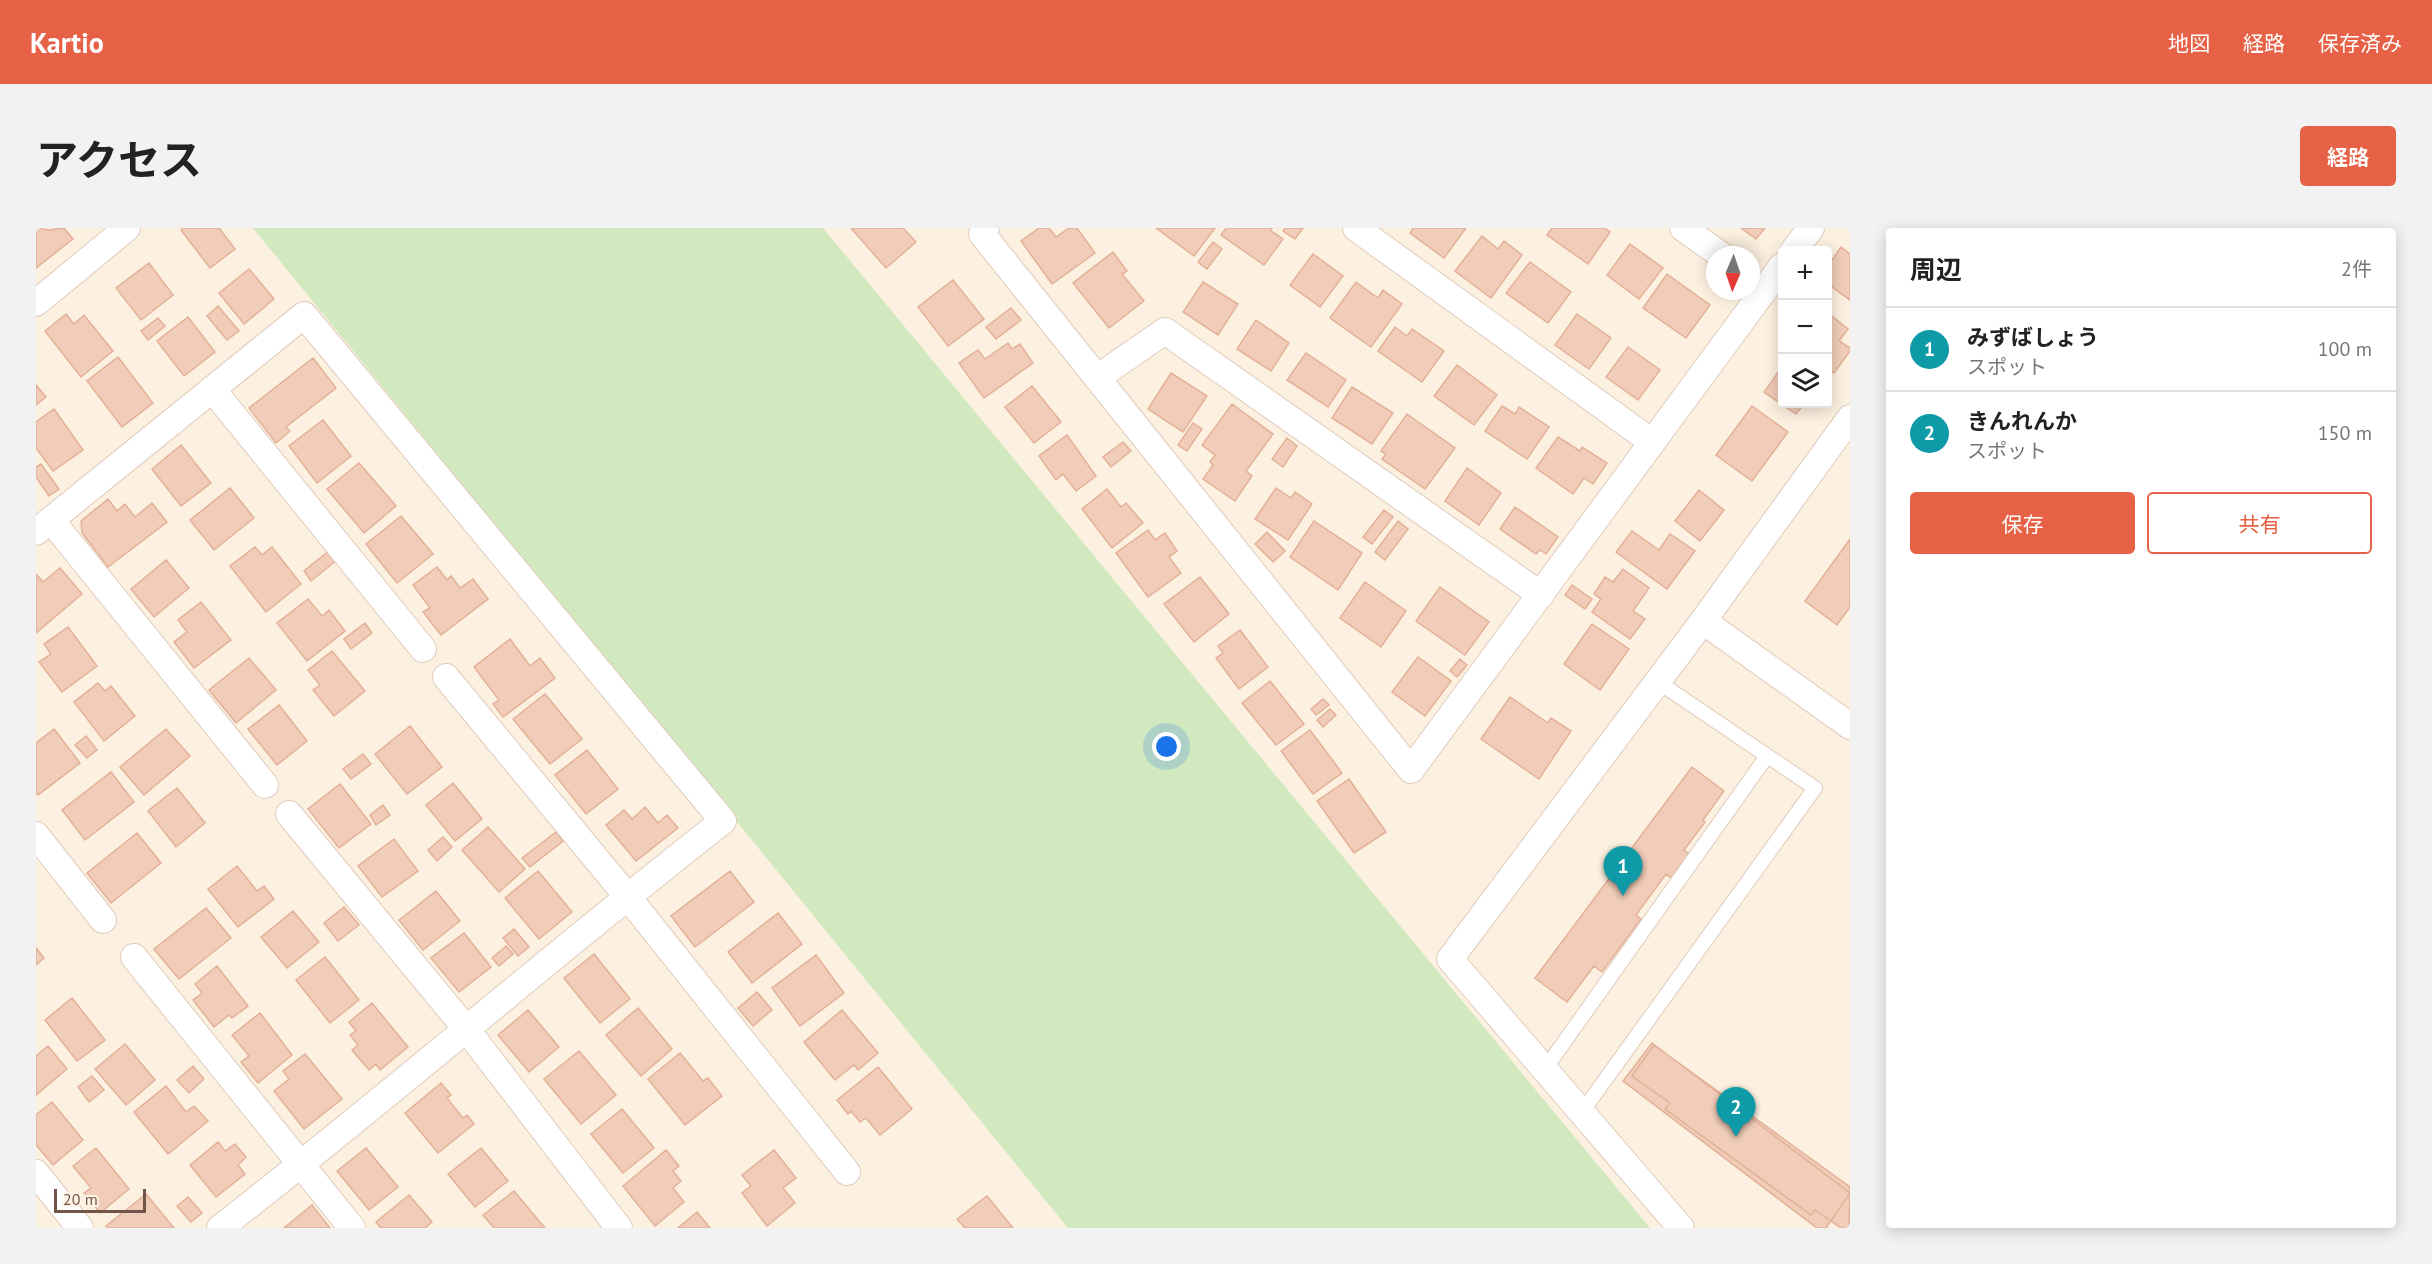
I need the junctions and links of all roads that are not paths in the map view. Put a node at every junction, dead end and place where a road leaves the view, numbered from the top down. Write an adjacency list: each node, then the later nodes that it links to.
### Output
1 (127, 228): 11 (street)
2 (986, 228): 12 (street)
3 (1356, 228): 15 (street)
4 (1683, 228): 6 (street)
5 (1811, 228): 7 (street)
6 (1708, 246)
7 (1797, 246)
8 (1778, 269): 9 (street)
9 (1760, 281)
10 (1746, 300): 15 (street)
11 (36, 303)
12 (1097, 378): 17 (street); 17 (street)
13 (212, 389): 16 (street); 19 (street); 27 (street)
14 (1850, 417): 18 (street)
15 (1652, 442): 17 (street)
16 (43, 526): 24 (street)
17 (1541, 595)
18 (1703, 621): 21 (street); 22 (street)
19 (423, 649)
20 (446, 677): 27 (street)
21 (1658, 682): 23 (lane); 31 (street)
22 (1850, 726)
23 (1767, 756): 31 (lane); 32 (lane)
24 (265, 785)
25 (289, 814): 30 (street)
26 (36, 835): 28 (street)
27 (627, 896): 30 (street); 34 (street)
28 (103, 920)
29 (134, 957): 33 (street)
30 (467, 1030): 33 (street); 39 (street)
31 (1545, 1069): 32 (street)
32 (1582, 1113): 40 (street)
33 (301, 1165): 37 (street); 38 (street)
34 (847, 1172)
35 (36, 1173): 36 (street)
36 (80, 1228)
37 (220, 1228)
38 (352, 1228)
39 (619, 1228)
40 (1681, 1228)

